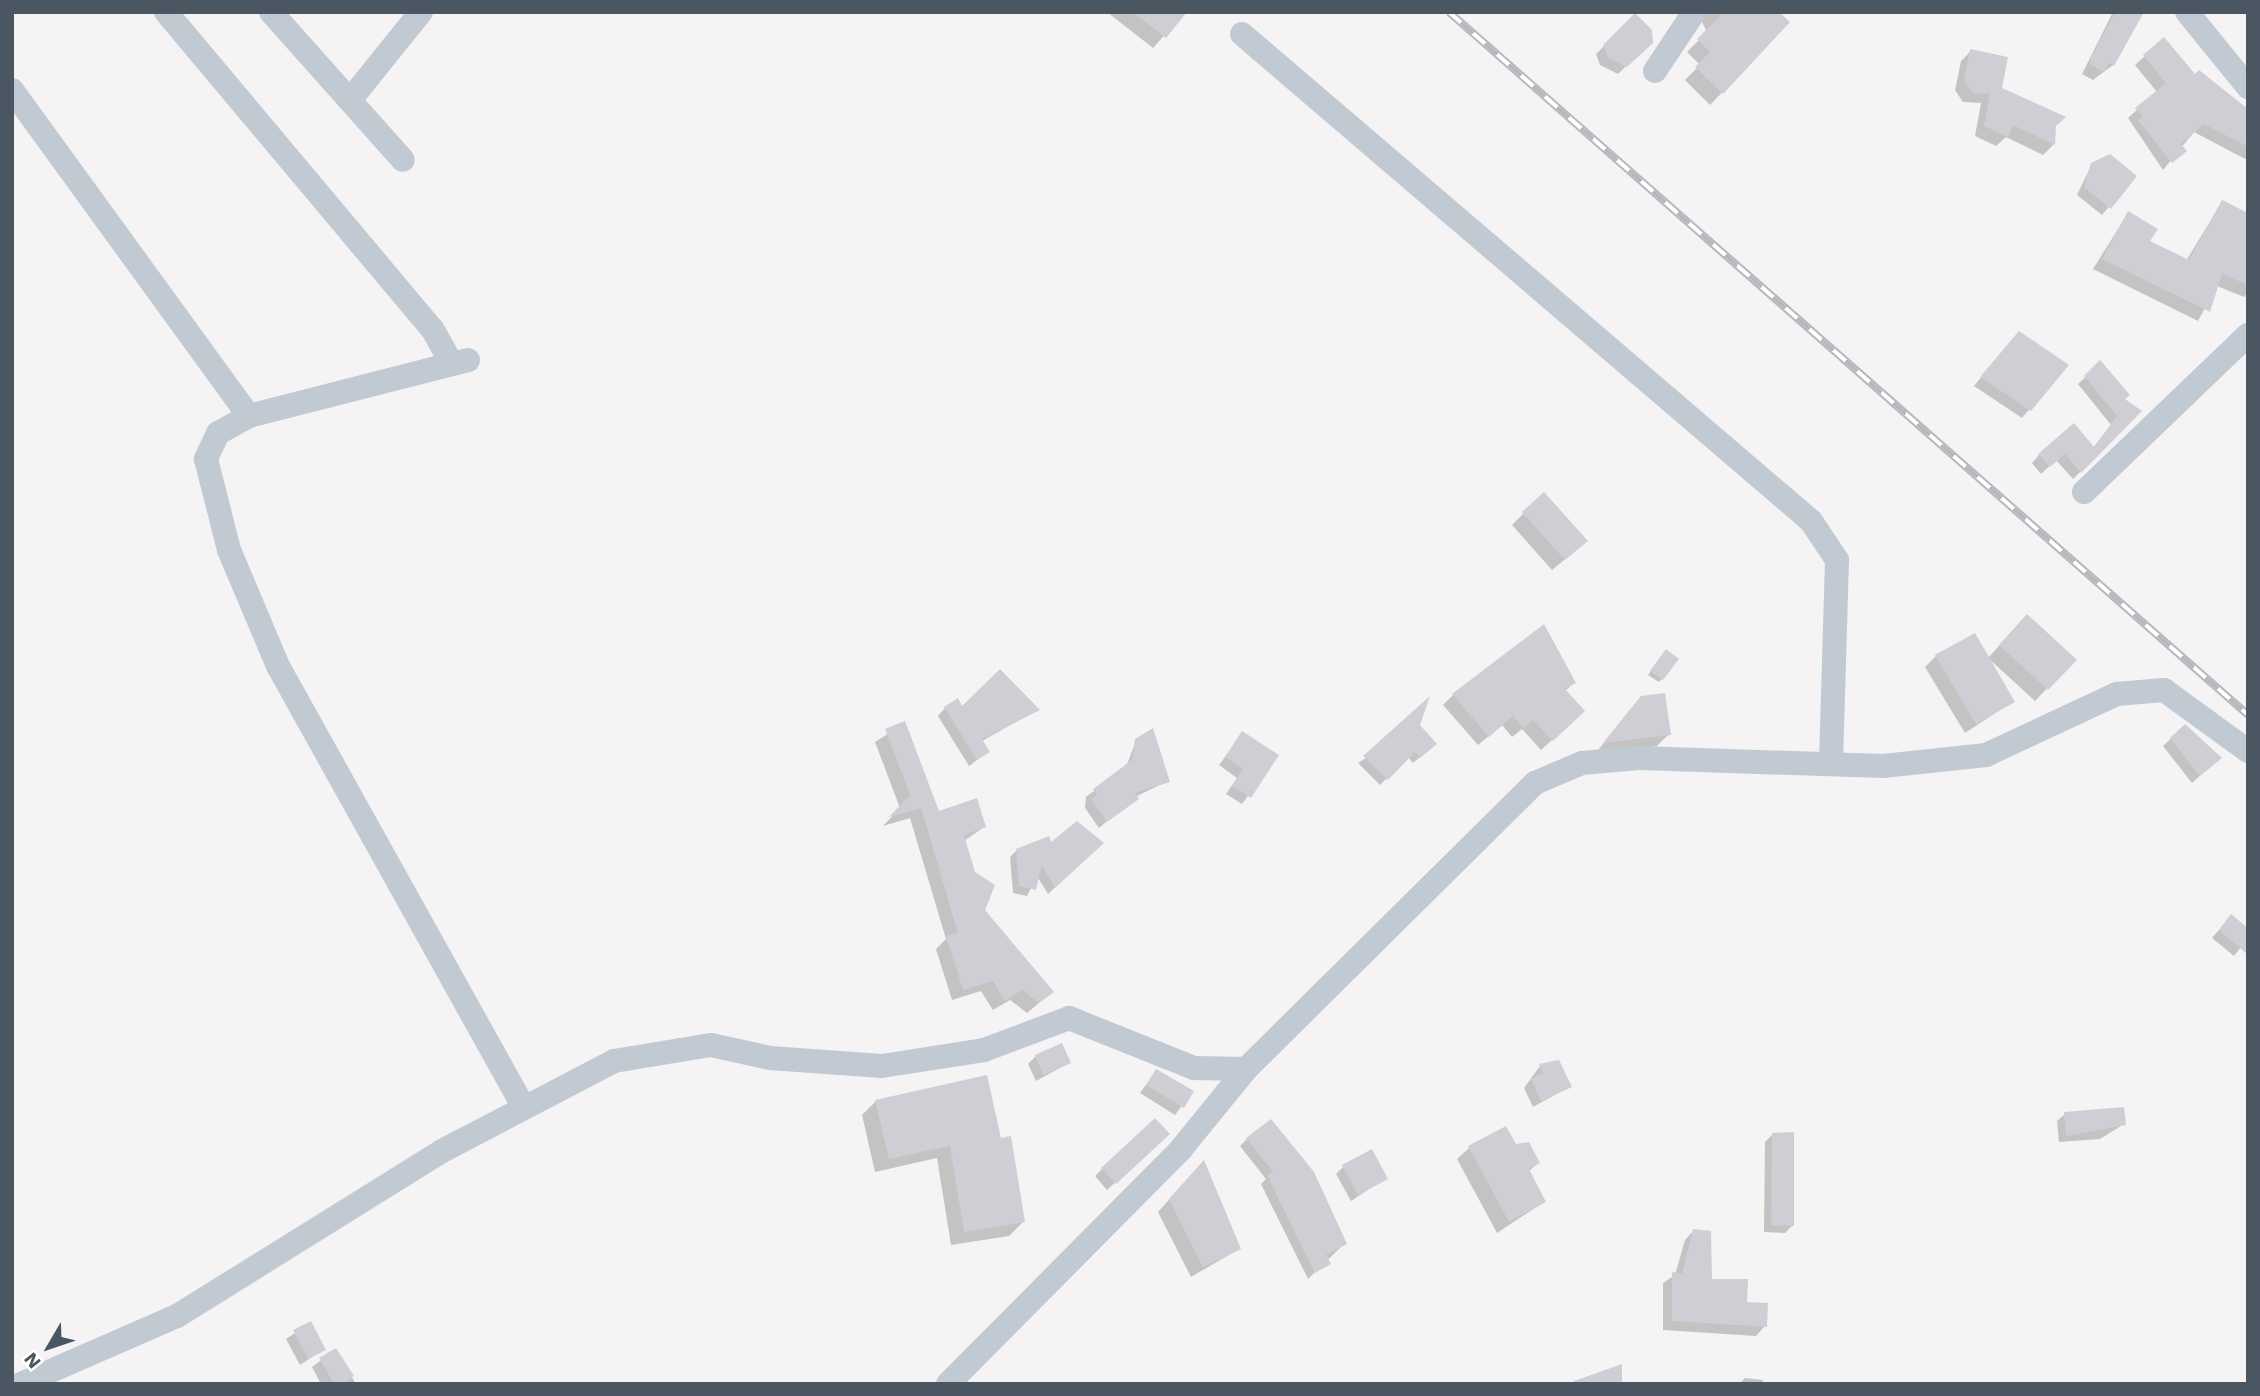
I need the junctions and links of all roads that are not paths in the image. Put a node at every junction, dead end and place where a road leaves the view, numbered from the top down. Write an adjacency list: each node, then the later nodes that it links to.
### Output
1 (166, 12): 13 (street)
2 (271, 12): 10 (street)
3 (421, 12): 10 (street)
4 (1693, 12): 7 (street)
5 (2187, 12): 8 (street)
6 (1242, 34): 16 (street)
7 (1655, 71)
8 (2248, 88)
9 (12, 90): 13 (street)
10 (350, 100): 11 (street)
11 (403, 160)
12 (2248, 335): 14 (street)
13 (249, 416): 18 (street)
14 (2084, 492)
15 (2248, 751): 16 (street)
16 (1831, 764): 17 (street)
17 (1246, 1069): 18 (street); 20 (street)
18 (523, 1106): 19 (street)
19 (21, 1384)
20 (948, 1384)

